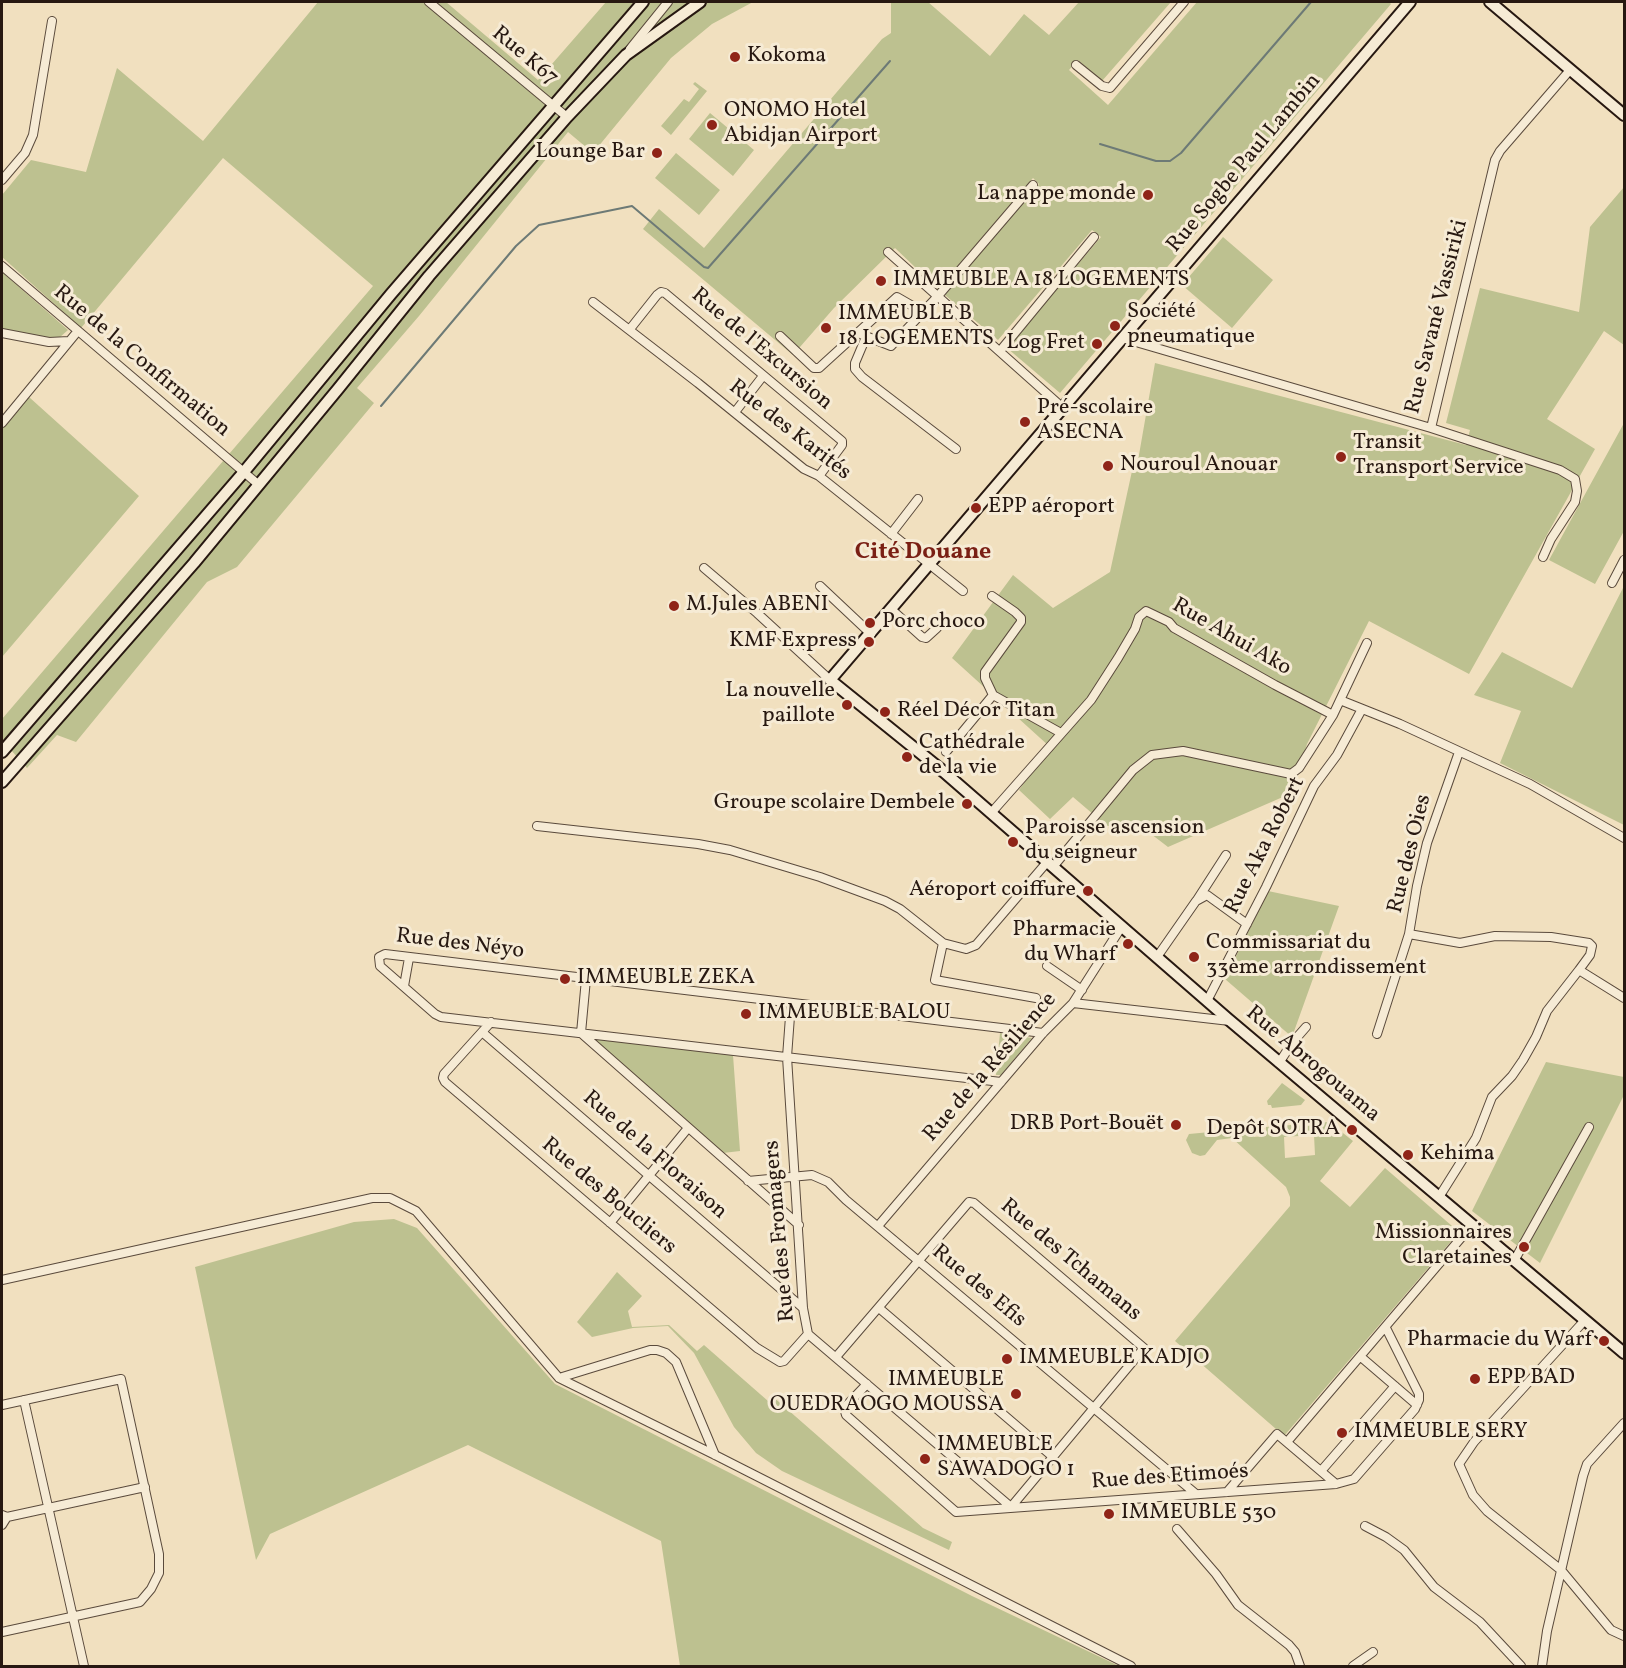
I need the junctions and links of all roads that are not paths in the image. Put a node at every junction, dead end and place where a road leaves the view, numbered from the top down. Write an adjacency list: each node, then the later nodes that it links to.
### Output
1 (429, 2): 14 (street, Rue K67)
2 (643, 2): 11 (street)
3 (668, 2): 9 (street)
4 (700, 2): 9 (street)
5 (1184, 2): 10 (street)
6 (1410, 2): 30 (street, Rue Sogbe Paul Lambin)
7 (1490, 2): 12 (street)
8 (52, 21): 17 (street)
9 (626, 55): 13 (street)
10 (1076, 65)
11 (588, 66): 13 (street); 14 (street)
12 (1570, 70): 15 (street); 37 (street, Rue Savané Vassiriki)
13 (602, 79): 16 (street)
14 (554, 106): 16 (street, Rue K67); 39 (street)
15 (1624, 115)
16 (567, 117): 41 (street)
17 (2, 180)
18 (1034, 185): 22 (street)
19 (1094, 237): 32 (street)
20 (888, 252): 22 (street)
21 (2, 266): 26 (street, Rue de la Confirmation)
22 (938, 296): 24 (street); 32 (street)
23 (593, 302): 25 (street, Rue des Karités)
24 (923, 312): 28 (street); 28 (street)
25 (630, 329): 33 (street, Rue de l'Excursion); 35 (street, Rue des Karités)
26 (77, 332): 31 (street); 39 (street, Rue de la Confirmation)
27 (2, 333): 31 (street)
28 (862, 335): 29 (street); 38 (street)
29 (780, 336)
30 (1122, 338): 34 (street, Rue Sogbe Paul Lambin); 37 (street, Rue Savané Vassiriki)
31 (69, 341): 36 (street)
32 (1000, 351): 34 (street)
33 (763, 376): 35 (street); 40 (street, Rue de l'Excursion)
34 (1063, 408): 46 (street, Rue Sogbe Paul Lambin)
35 (735, 412): 40 (street, Rue des Karités)
36 (2, 423)
37 (1431, 428): 44 (street)
38 (957, 449)
39 (243, 473): 41 (street, Rue de la Confirmation); 47 (street)
40 (819, 476): 43 (street, Rue des Karités)
41 (259, 485): 49 (street)
42 (918, 500): 43 (street)
43 (891, 534): 46 (street, Rue des Karités)
44 (1543, 557)
45 (1624, 560): 50 (street)
46 (931, 564): 52 (street, Rue des Karités); 54 (street, Rue Sogbe Paul Lambin)
47 (164, 566): 49 (street); 64 (street)
48 (704, 568): 58 (street, Rue Abrogouama)
49 (179, 580): 67 (street)
50 (1612, 583)
51 (820, 586): 56 (street)
52 (963, 591)
53 (992, 596): 59 (street)
54 (892, 610): 55 (street); 56 (street, Rue Sogbe Paul Lambin)
55 (937, 628)
56 (871, 634): 58 (street, Rue Sogbe Paul Lambin)
57 (1366, 643): 60 (street)
58 (830, 680): 68 (street, Rue Abrogouama)
59 (993, 695): 63 (street); 65 (street)
60 (1340, 700): 61 (street); 62 (street)
61 (1362, 709): 66 (street); 74 (street, Rue Aka Robert)
62 (1333, 715): 63 (street, Rue Ahui Ako); 72 (street)
63 (1061, 733): 68 (street, Rue Ahui Ako)
64 (2, 752)
65 (946, 752)
66 (1460, 752): 70 (street); 76 (street, Rue des Oies)
67 (2, 782)
68 (992, 812): 72 (street, Rue Abrogouama)
69 (537, 826): 77 (street)
70 (1624, 838)
71 (1226, 855): 73 (street)
72 (1051, 864): 75 (street, Rue Abrogouama); 77 (street)
73 (1196, 901): 74 (street); 78 (street)
74 (1247, 924): 87 (street, Rue Aka Robert)
75 (1122, 926): 78 (street, Rue Abrogouama); 84 (street, Rue de la Résilience)
76 (1409, 934): 81 (street); 96 (street, Rue des Oies)
77 (943, 943): 85 (street)
78 (1157, 957): 87 (street, Rue Abrogouama)
79 (409, 958): 82 (street, Rue des Néyo); 83 (street); 83 (street, Rue des Néyo)
80 (1047, 966): 84 (street)
81 (1579, 970): 86 (street); 105 (street)
82 (586, 979): 88 (street, Rue des Néyo); 94 (street)
83 (404, 986): 91 (street, Rue des Néyo)
84 (1082, 990): 89 (street, Rue de la Résilience)
85 (1036, 998)
86 (1624, 998)
87 (1208, 1001): 90 (street, Rue Abrogouama)
88 (791, 1003): 95 (street, Rue des Néyo); 97 (street, Rue des Fromagers)
89 (1073, 1003): 90 (street); 95 (street, Rue de la Résilience)
90 (1230, 1021): 98 (street, Rue Abrogouama)
91 (491, 1022): 93 (street, Rue des Boucliers); 94 (street, Rue des Néyo)
92 (1306, 1027): 98 (street)
93 (482, 1032): 102 (street, Rue de la Floraison); 106 (street, Rue des Boucliers)
94 (581, 1033): 97 (street, Rue des Néyo); 101 (street)
95 (1043, 1033): 99 (street, Rue de la Résilience)
96 (1377, 1034)
97 (787, 1058): 99 (street, Rue des Néyo); 103 (street, Rue des Fromagers)
98 (1279, 1062): 105 (street, Rue Abrogouama)
99 (1001, 1082): 108 (street, Rue de la Résilience)
100 (1589, 1127): 110 (street)
101 (687, 1128): 102 (street); 104 (street)
102 (650, 1176): 106 (street); 113 (street, Rue de la Floraison)
103 (793, 1177): 104 (street, Rue des Efis); 107 (street, Rue des Fromagers); 108 (street, Rue des Efis)
104 (748, 1182): 107 (street)
105 (1439, 1197): 109 (street, Rue Abrogouama)
106 (610, 1222): 117 (street, Rue des Boucliers)
107 (799, 1225): 113 (street, Rue des Fromagers)
108 (878, 1226): 111 (street, Rue des Efis)
109 (1472, 1226): 110 (street, Rue Abrogouama); 116 (street)
110 (1514, 1260): 115 (street, Rue Abrogouama)
111 (920, 1261): 114 (street, Rue des Tchamans); 127 (street, Rue des Efis); 127 (street, Rue des Tchamans)
112 (2, 1280): 121 (street)
113 (803, 1308): 117 (street, Rue des Fromagers)
114 (879, 1308): 120 (street, Rue des Tchamans); 131 (street)
115 (1585, 1320): 118 (street, Rue Abrogouama); 143 (street)
116 (1386, 1328): 119 (street); 126 (street)
117 (808, 1334): 120 (street, Rue des Fromagers)
118 (1622, 1348)
119 (1361, 1357): 123 (street); 129 (street)
120 (836, 1358): 122 (street, Rue des Fromagers)
121 (559, 1378): 130 (street); 130 (street)
122 (867, 1384): 137 (street, Rue des Fromagers); 137 (street, Rue des Etimoés)
123 (1395, 1386): 126 (street); 132 (street)
124 (24, 1400): 125 (street); 134 (street); 138 (street)
125 (2, 1405)
126 (1417, 1405): 133 (street, Rue des Etimoés)
127 (1095, 1408): 131 (street, Rue des Tchamans); 136 (street, Rue des Efis)
128 (1624, 1422): 143 (street)
129 (1287, 1442): 132 (street); 135 (street)
130 (715, 1455): 149 (street)
131 (1053, 1457): 137 (street, Rue des Tchamans)
132 (1321, 1471): 133 (street)
133 (1336, 1484): 135 (street, Rue des Etimoés)
134 (145, 1487): 138 (street); 144 (street)
135 (1227, 1492): 136 (street, Rue des Etimoés)
136 (1196, 1494): 137 (street, Rue des Etimoés)
137 (1011, 1507)
138 (48, 1508): 139 (street); 144 (street)
139 (4, 1516): 140 (street)
140 (2, 1525)
141 (1365, 1526): 152 (street)
142 (1177, 1528): 150 (street)
143 (1561, 1570): 146 (street); 153 (street)
144 (73, 1617): 145 (street); 148 (street)
145 (2, 1632)
146 (1624, 1636)
147 (1373, 1652): 151 (street)
148 (84, 1666)
149 (1131, 1666)
150 (1300, 1666)
151 (1353, 1666)
152 (1521, 1666)
153 (1542, 1666)

